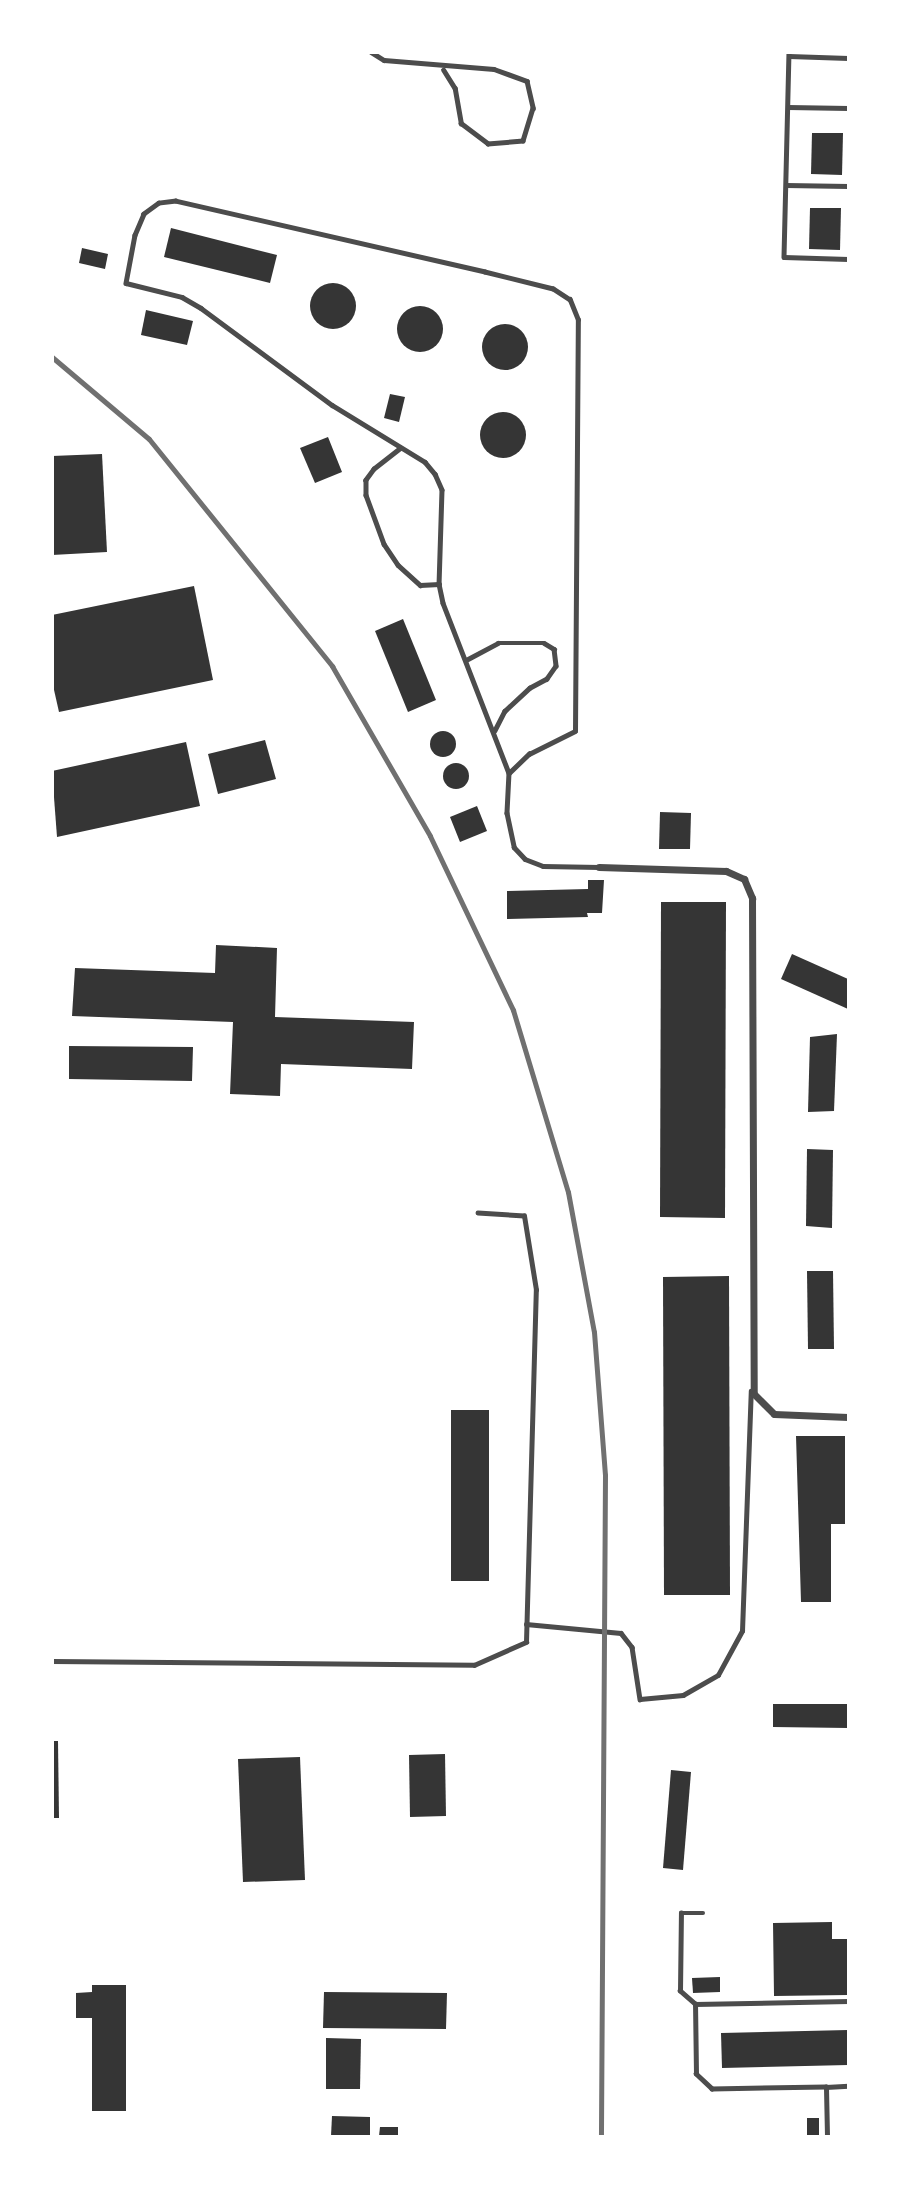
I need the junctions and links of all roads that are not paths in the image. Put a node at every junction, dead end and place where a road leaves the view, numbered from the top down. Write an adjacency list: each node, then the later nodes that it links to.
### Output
1 (371, 52): 4 (lane)
2 (789, 54): 3 (lane); 5 (lane)
3 (849, 58)
4 (443, 69)
5 (788, 107): 6 (lane); 7 (lane)
6 (849, 108)
7 (786, 185): 8 (lane); 9 (lane)
8 (849, 186)
9 (849, 259)
10 (401, 448): 11 (lane); 11 (lane); 14 (lane)
11 (439, 584): 12 (lane)
12 (466, 660): 13 (lane); 13 (lane)
13 (494, 731): 14 (lane)
14 (509, 773): 15 (lane)
15 (599, 867): 17 (street)
16 (478, 1213): 19 (lane)
17 (751, 1376): 18 (street); 19 (lane)
18 (849, 1417)
19 (526, 1624): 20 (lane)
20 (52, 1661)
21 (703, 1913): 23 (lane)
22 (849, 2001): 23 (lane)
23 (695, 2004): 25 (lane)
24 (849, 2086): 25 (lane)
25 (827, 2087): 26 (lane)
26 (827, 2137)

